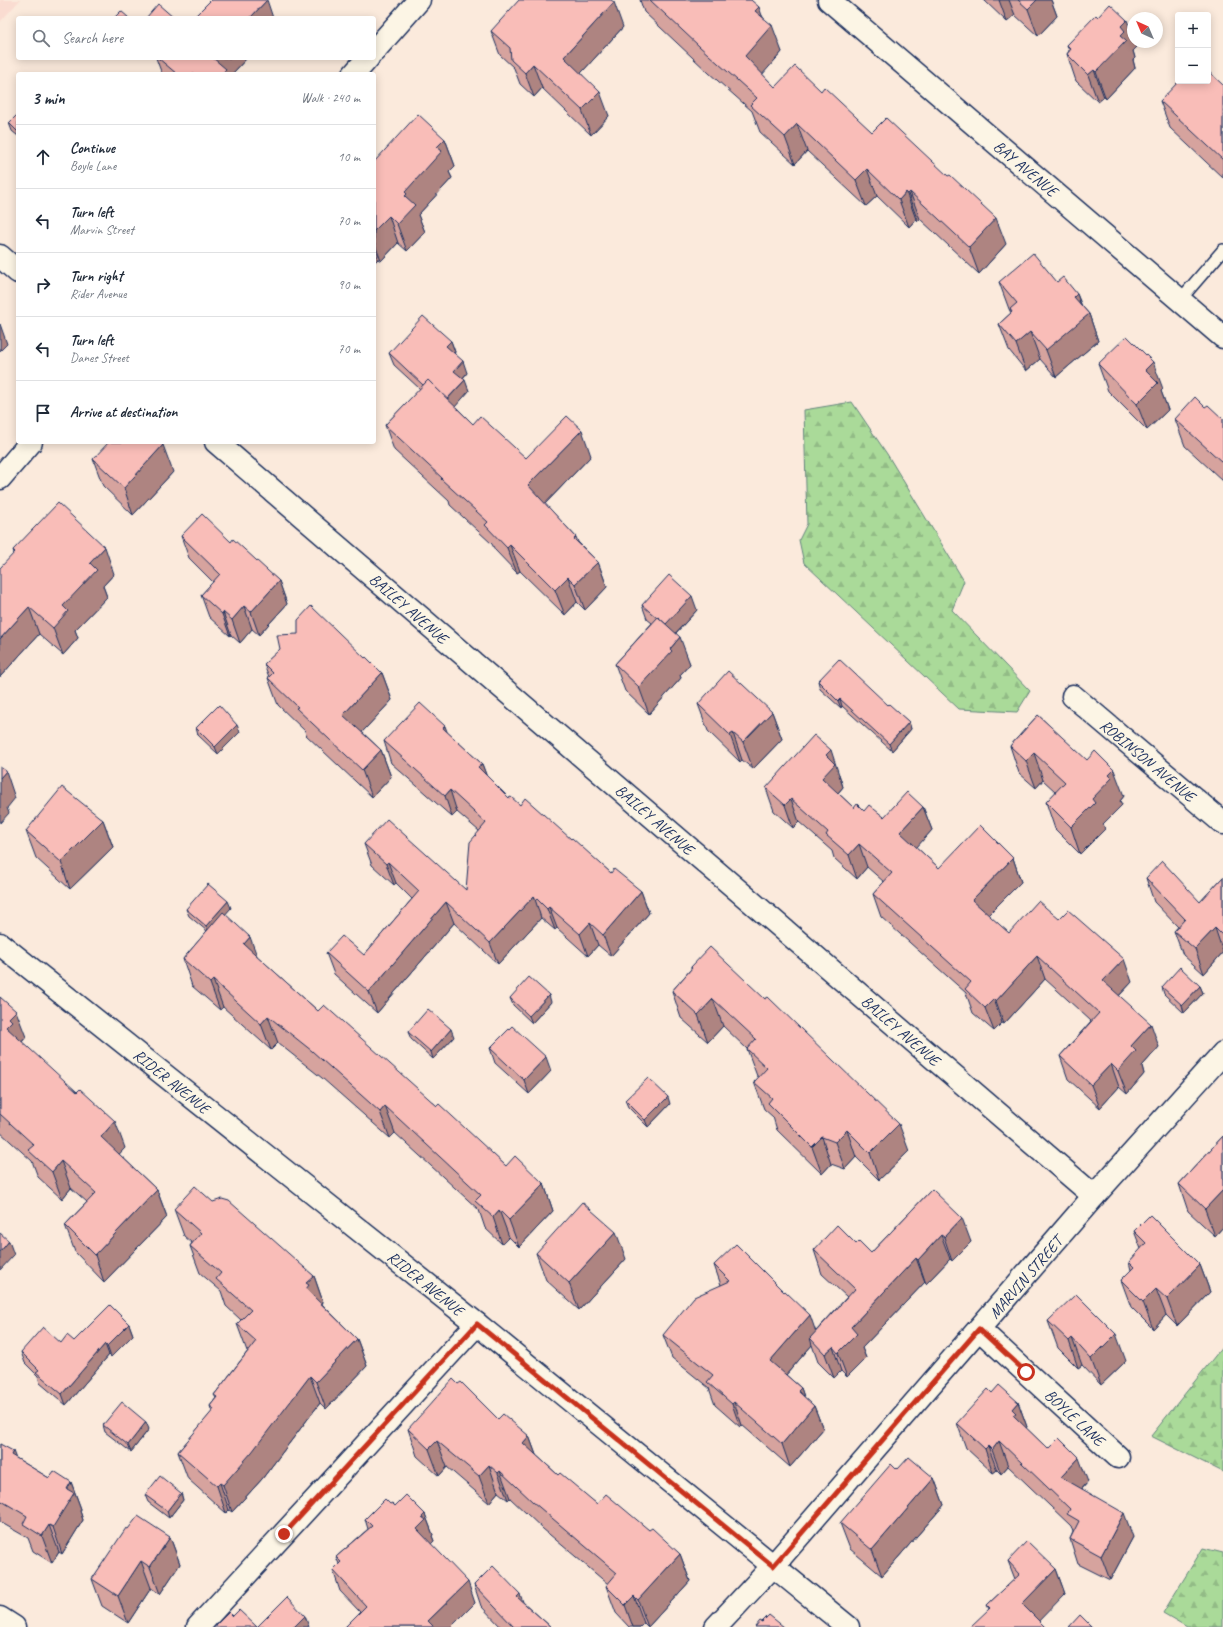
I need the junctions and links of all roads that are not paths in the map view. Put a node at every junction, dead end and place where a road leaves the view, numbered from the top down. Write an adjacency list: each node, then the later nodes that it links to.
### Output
1 (419, 0): 3 (street)
2 (829, 0): 9 (street, BAY AVENUE)
3 (376, 49)
4 (366, 60): 5 (street)
5 (356, 72)
6 (1223, 250): 9 (lane)
7 (0, 256): 8 (street)
8 (16, 270)
9 (1180, 300): 10 (street, BAY AVENUE)
10 (1223, 337)
11 (29, 444): 13 (street)
12 (218, 444): 18 (street, BAILEY AVENUE)
13 (0, 478)
14 (1073, 696): 15 (street, ROBINSON AVENUE)
15 (1223, 823)
16 (0, 944): 19 (street, RIDER AVENUE)
17 (1223, 1053): 18 (street, MARVIN STREET)
18 (1094, 1196): 20 (street, MARVIN STREET)
19 (477, 1324): 22 (street, RIDER AVENUE); 25 (street)
20 (979, 1329): 21 (street, BOYLE LANE); 22 (street, MARVIN STREET)
21 (1118, 1457)
22 (773, 1566): 26 (street, MARVIN STREET); 27 (street, RIDER AVENUE)
23 (0, 1618): 24 (street)
24 (14, 1627)
25 (198, 1627)
26 (716, 1627)
27 (848, 1627)

